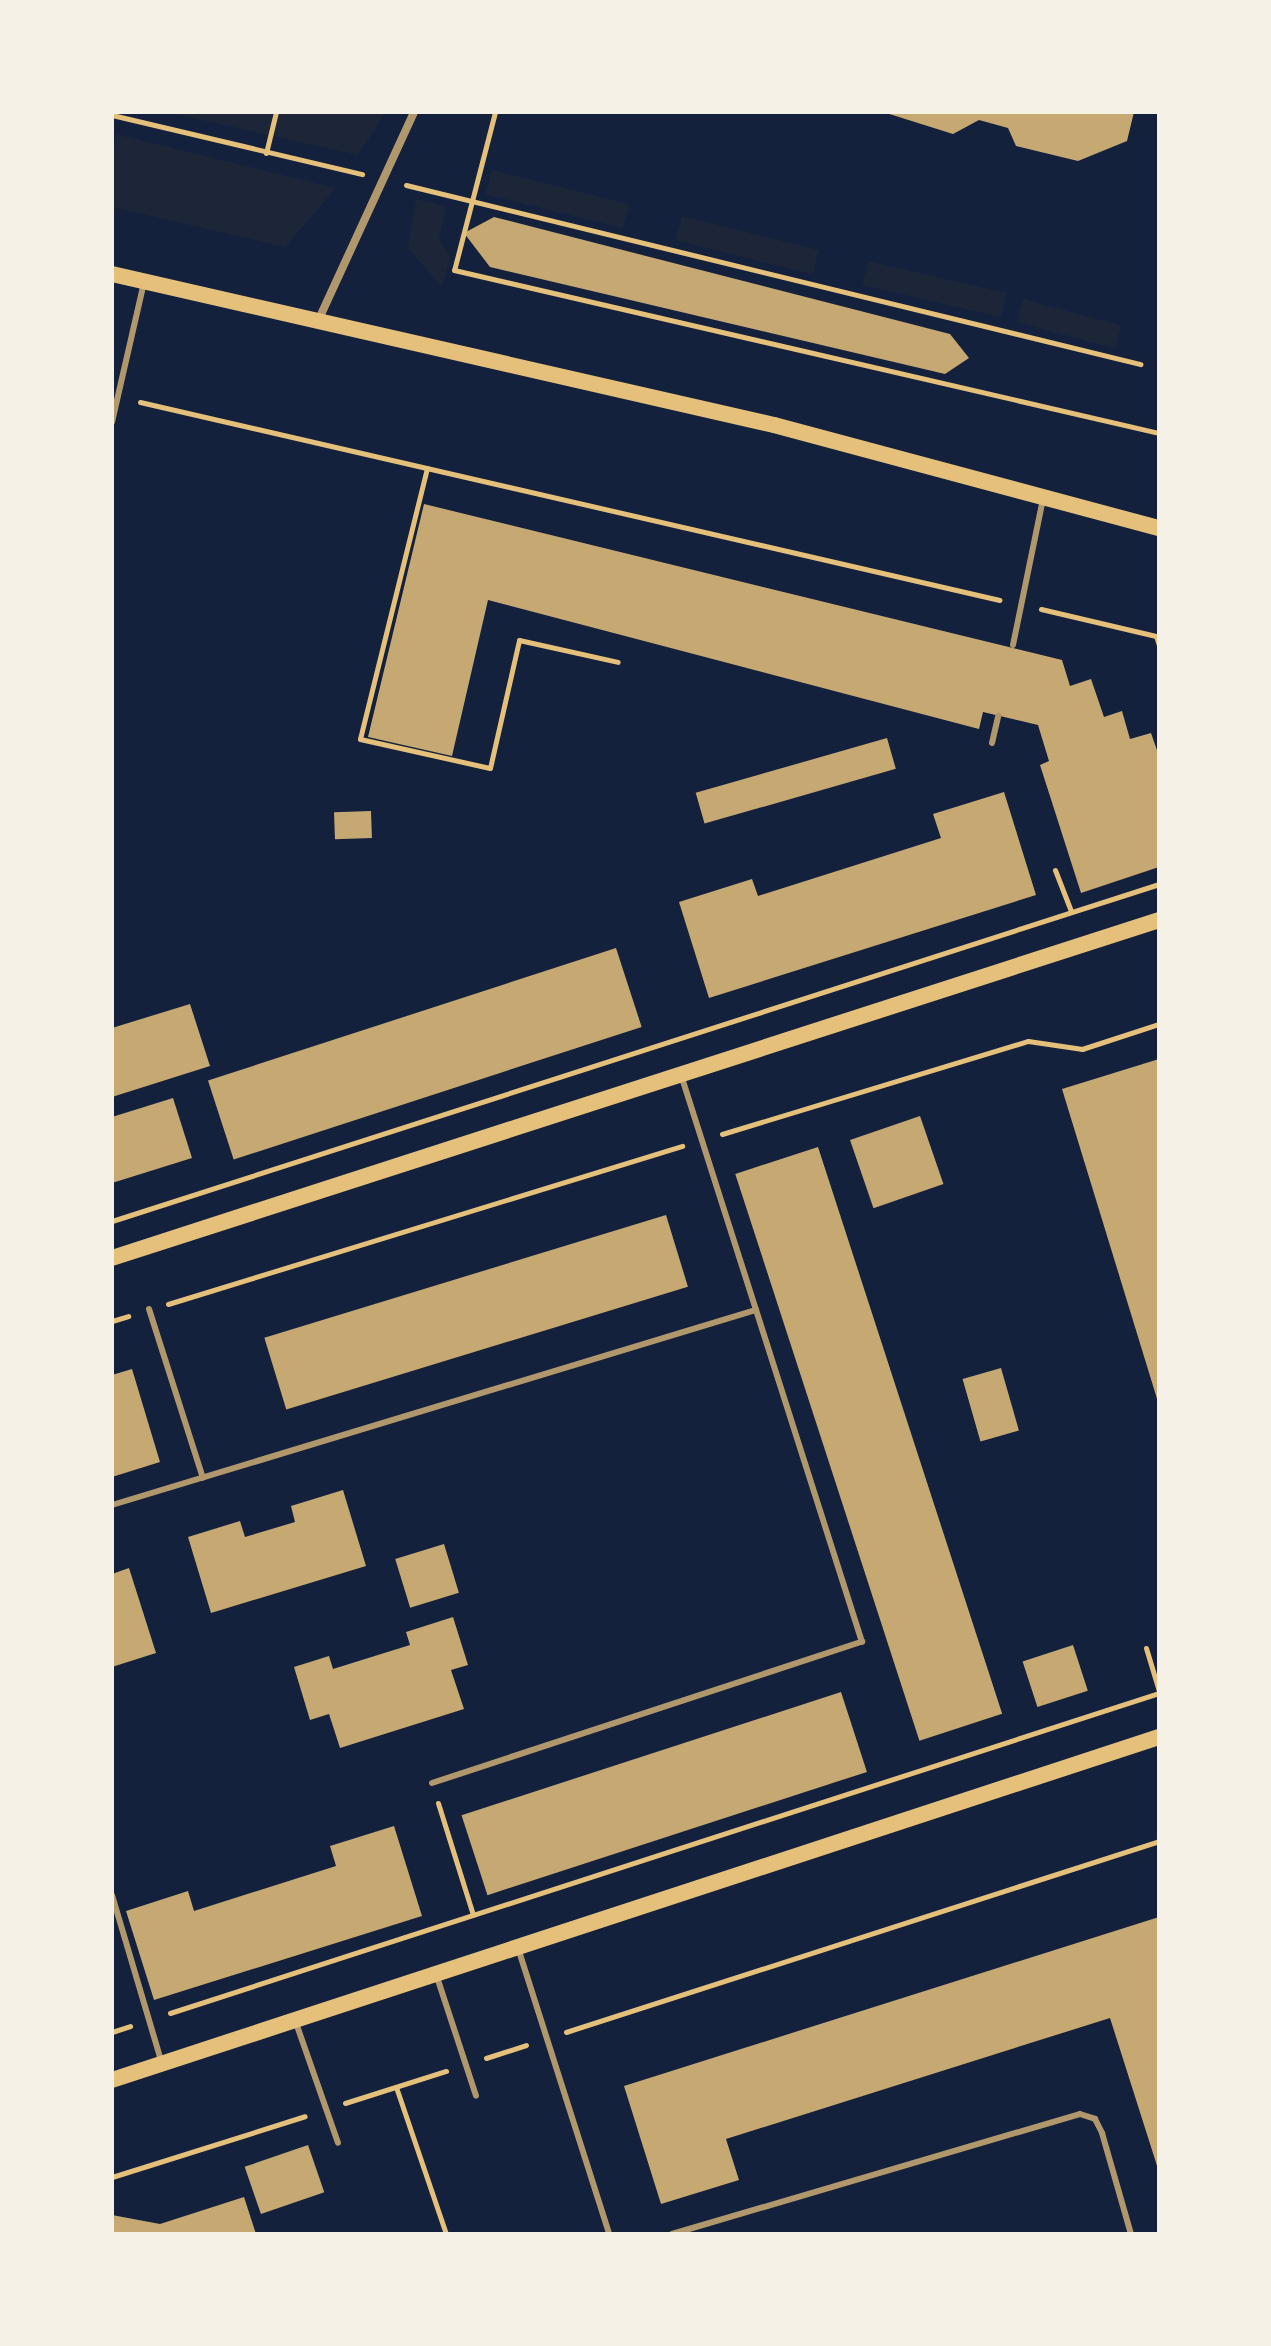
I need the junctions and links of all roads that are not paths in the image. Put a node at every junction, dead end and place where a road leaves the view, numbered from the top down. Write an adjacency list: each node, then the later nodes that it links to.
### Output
1 (414, 112): 4 (street)
2 (112, 274): 3 (main road)
3 (144, 282): 4 (main road); 5 (lane)
4 (318, 321): 6 (main road)
5 (112, 422)
6 (1043, 499): 7 (main road); 8 (lane)
7 (1159, 528)
8 (1013, 645)
9 (998, 716): 10 (lane)
10 (992, 743)
11 (1159, 920): 12 (main road)
12 (680, 1071): 13 (main road); 15 (lane)
13 (112, 1258)
14 (149, 1309): 16 (lane)
15 (756, 1310): 16 (lane); 19 (lane)
16 (203, 1478): 17 (lane)
17 (112, 1505)
18 (1159, 1737): 21 (main road)
19 (432, 1783)
20 (112, 1895): 24 (lane)
21 (518, 1947): 22 (main road); 28 (lane)
22 (436, 1974): 23 (main road); 26 (lane)
23 (295, 2020): 24 (main road); 27 (lane)
24 (162, 2064): 25 (main road)
25 (112, 2080)
26 (476, 2096)
27 (338, 2143)
28 (609, 2234)
29 (672, 2234): 30 (lane)
30 (1131, 2234)

